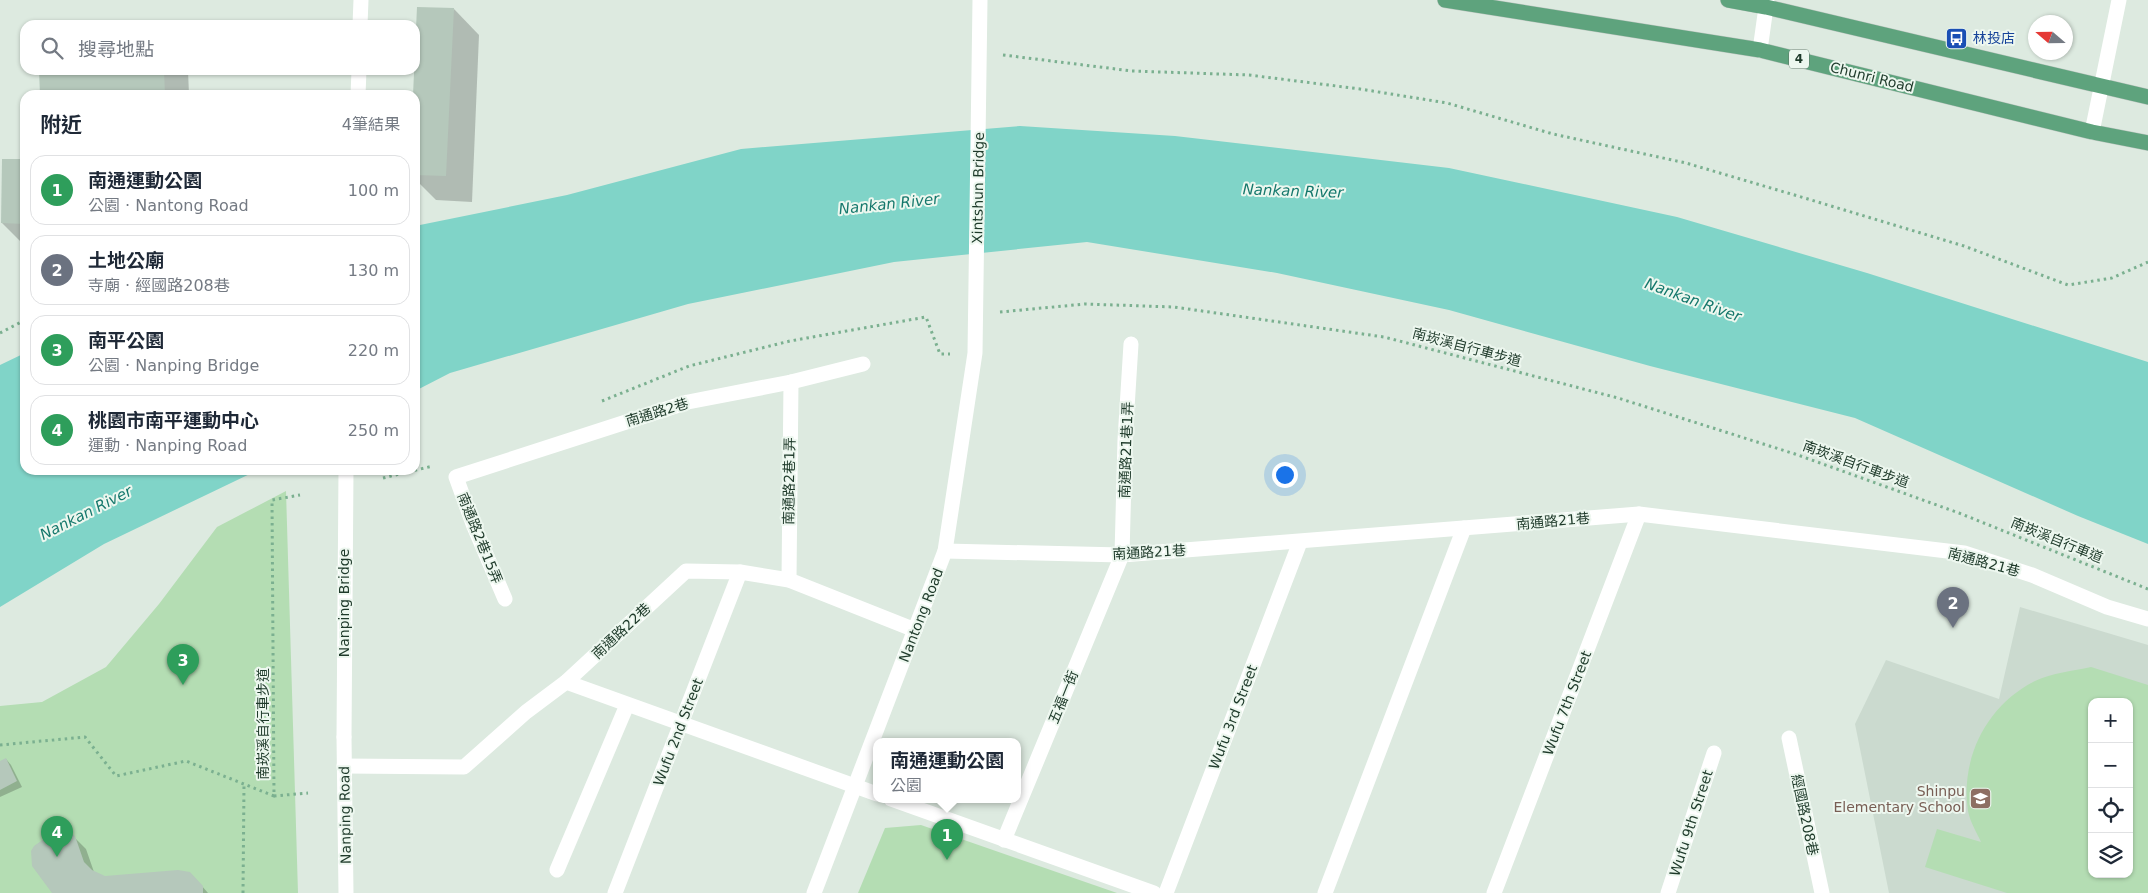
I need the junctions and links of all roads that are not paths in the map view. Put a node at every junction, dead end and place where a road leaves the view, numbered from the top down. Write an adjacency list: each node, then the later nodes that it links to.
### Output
1 (361, 0): 7 (street)
2 (980, 0): 15 (street, Xintshun Bridge)
3 (1445, 0): 8 (main road, Chunri Road / 4)
4 (1728, 0): 6 (main road)
5 (2119, 0): 10 (street)
6 (1767, 3): 8 (street); 10 (main road)
7 (360, 20)
8 (1760, 50): 13 (main road, Chunri Road / 4)
9 (359, 75): 11 (street)
10 (2102, 85): 12 (main road); 13 (street)
11 (358, 90)
12 (2148, 97)
13 (2092, 132): 14 (main road, Chunri Road / 4)
14 (2148, 143)
15 (976, 324): 24 (street, Nantong Road)
16 (1131, 344): 25 (street, 南通路21巷1弄)
17 (863, 364): 18 (street, 南通路2巷)
18 (791, 382): 20 (street, 南通路2巷); 27 (street, 南通路2巷1弄)
19 (346, 475): 34 (street, Nanping Bridge, bridge)
20 (456, 477): 28 (street, 南通路2巷15弄)
21 (1639, 514): 22 (street, 南通路21巷); 29 (street, 南通路21巷); 53 (street, Wufu 7th Street)
22 (1464, 528): 23 (street, 南通路21巷); 52 (street)
23 (1300, 542): 25 (street, 南通路21巷); 51 (street, Wufu 3rd Street)
24 (945, 551): 25 (street, 南通路21巷); 30 (street, Nantong Road)
25 (1122, 555): 42 (street, 五福一街)
26 (740, 572): 27 (street, 南通路22巷); 31 (street, 南通路22巷); 33 (street, Wufu 2nd Street)
27 (788, 580): 30 (street, 南通路22巷)
28 (505, 599)
29 (2148, 619)
30 (915, 630): 35 (street, Nantong Road)
31 (566, 682): 32 (street); 39 (street, 南通路22巷)
32 (627, 705): 33 (street); 46 (street)
33 (681, 724): 40 (street); 48 (street, Wufu 2nd Street)
34 (344, 737): 39 (street, Nanping Road)
35 (874, 738)
36 (1789, 738): 55 (street, 經國路208巷)
37 (873, 741): 40 (street, Nantong Road)
38 (1714, 753): 54 (street, Wufu 9th Street)
39 (344, 766): 47 (street, Nanping Road)
40 (856, 786): 41 (street); 49 (street, Nantong Road)
41 (873, 792)
42 (1021, 799)
43 (902, 803): 45 (street)
44 (1019, 803): 45 (street, 五福一街)
45 (1004, 840): 50 (street)
46 (557, 870)
47 (346, 893)
48 (615, 893)
49 (814, 893)
50 (1154, 893)
51 (1166, 893)
52 (1325, 893)
53 (1494, 893)
54 (1668, 893)
55 (1822, 893)

